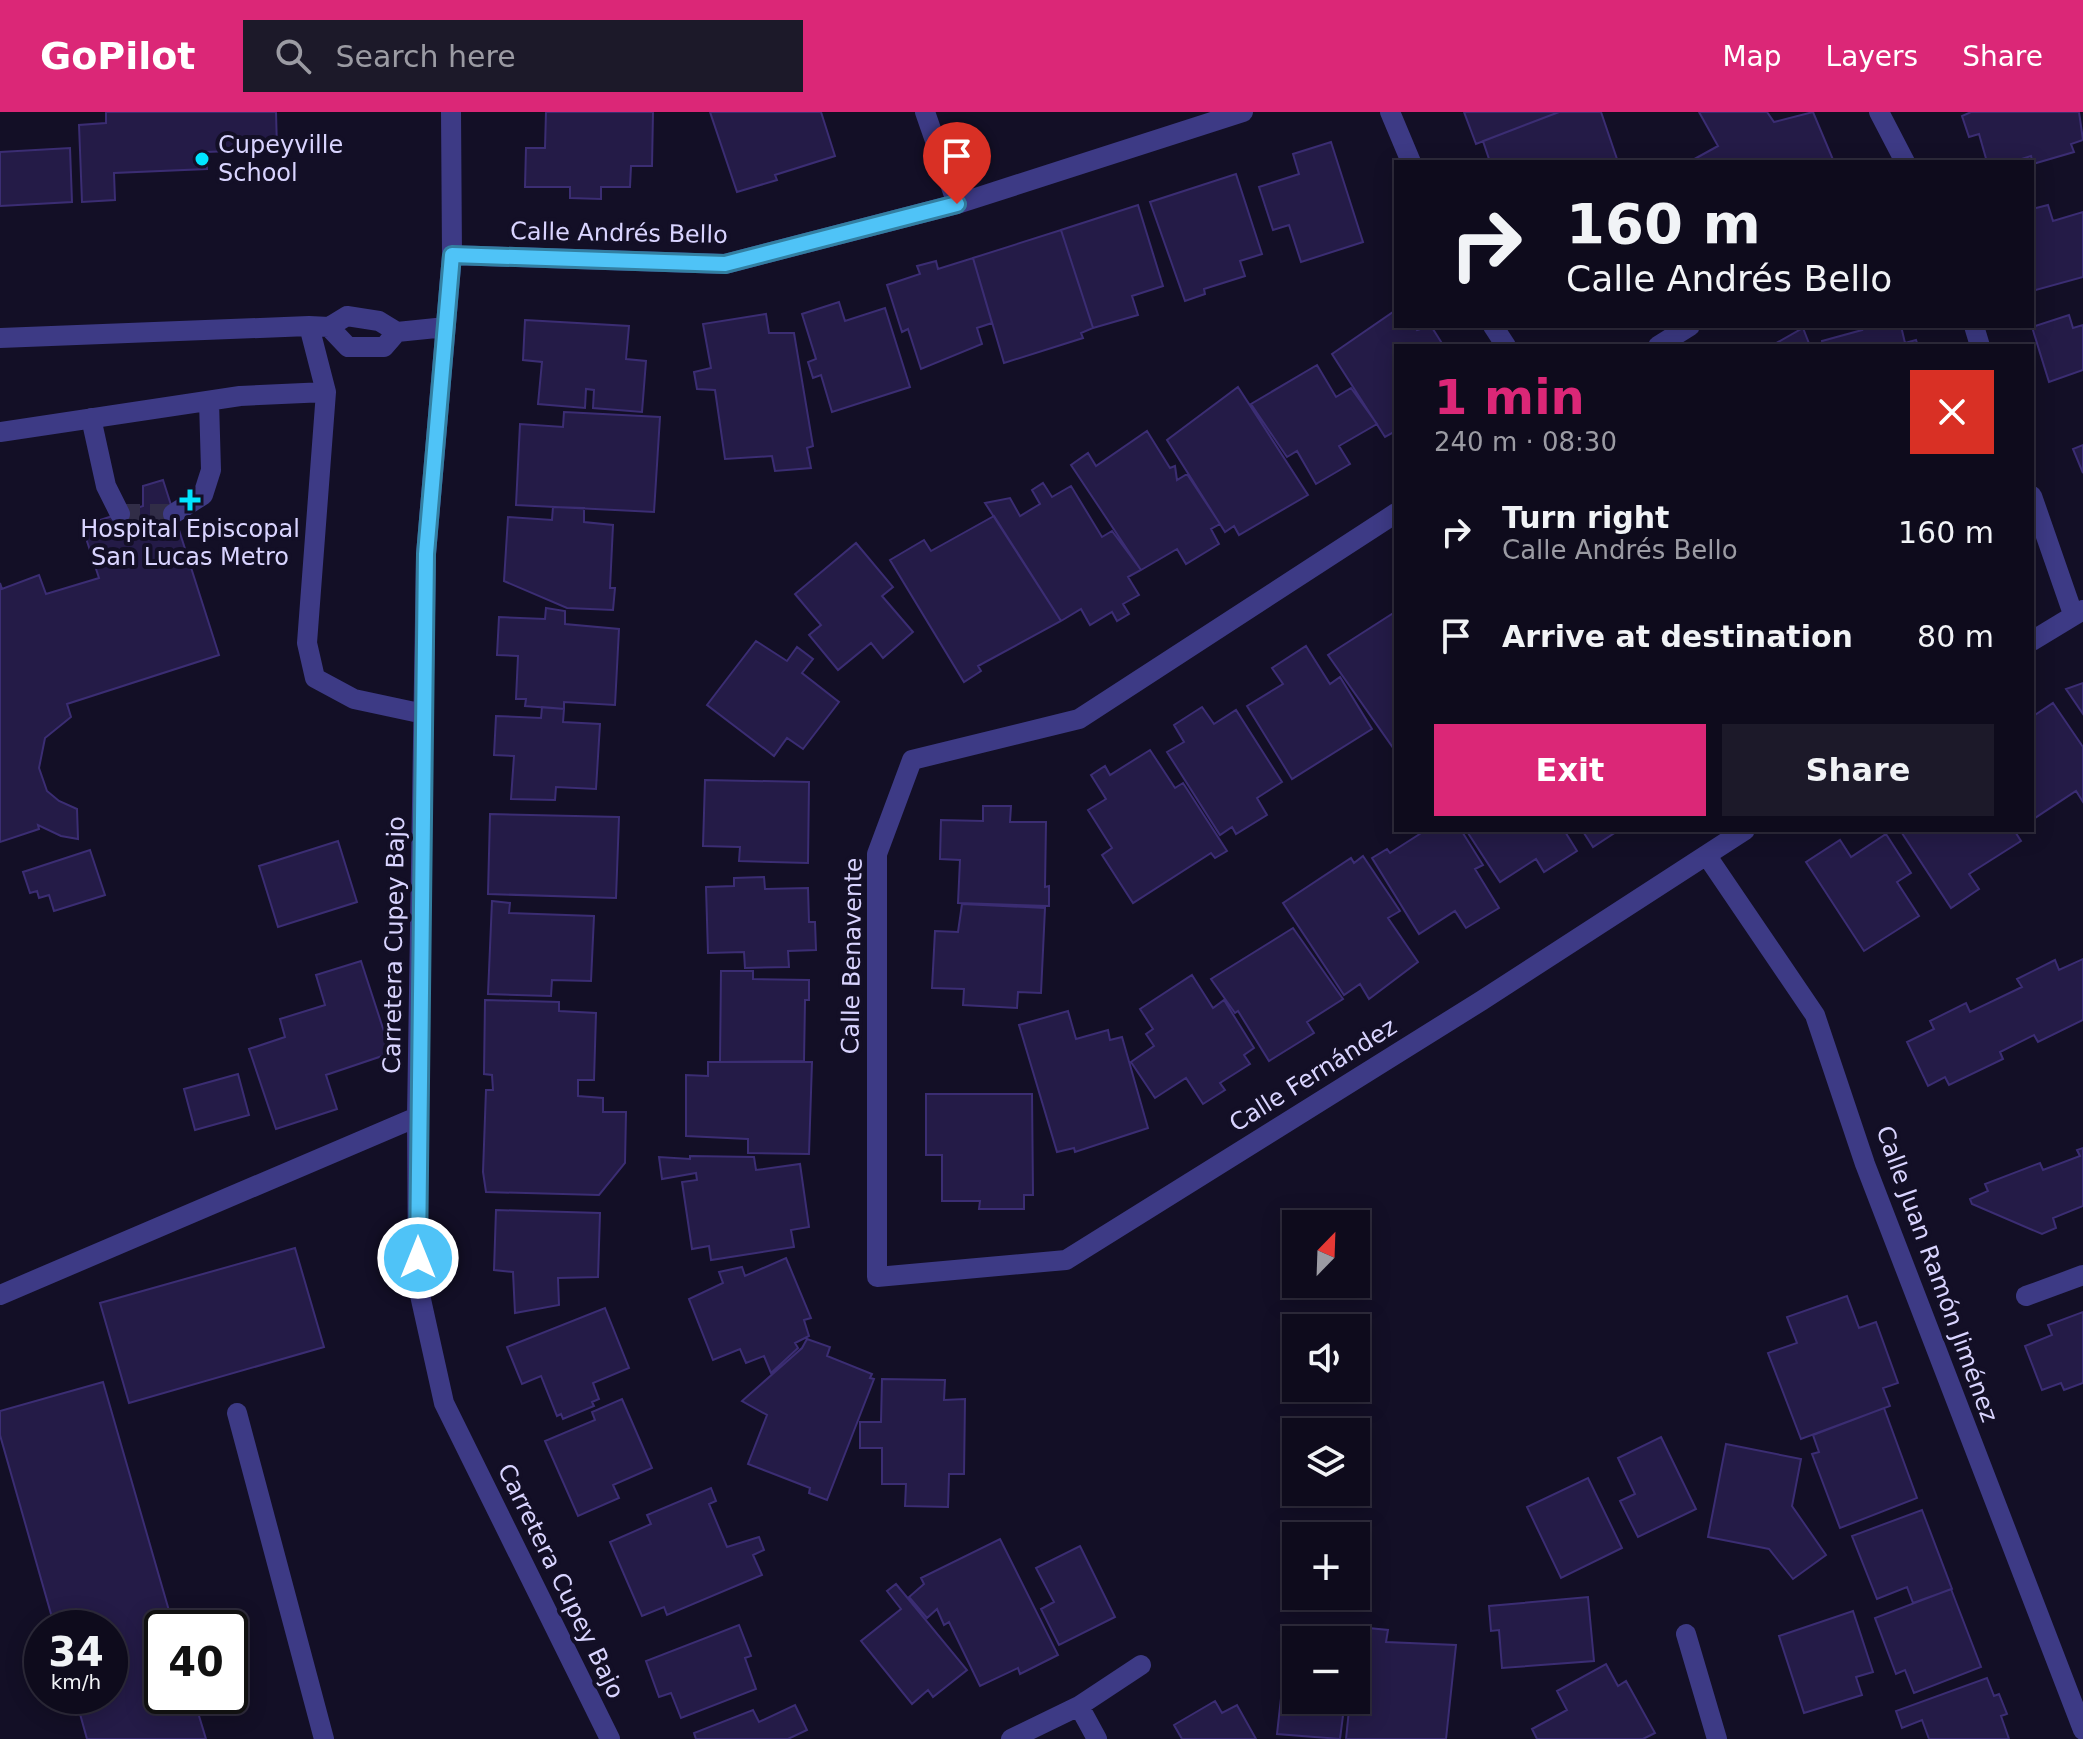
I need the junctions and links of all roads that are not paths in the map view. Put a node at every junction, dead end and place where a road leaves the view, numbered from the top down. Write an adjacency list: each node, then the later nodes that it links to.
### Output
1 (451, 112): 9 (street, Carretera Cupey Bajo)
2 (925, 112): 8 (street)
3 (1243, 112): 8 (street, Calle Andrés Bello)
4 (1390, 112): 6 (street)
5 (1879, 112): 7 (street)
6 (1410, 160)
7 (1904, 160)
8 (957, 204): 9 (street, Calle Andrés Bello)
9 (452, 255): 11 (street, Carretera Cupey Bajo)
10 (319, 326): 13 (street); 13 (street); 14 (street); 16 (street)
11 (446, 327): 13 (street); 26 (street, Carretera Cupey Bajo)
12 (1687, 328): 15 (street)
13 (397, 332)
14 (0, 338)
15 (1661, 344)
16 (326, 392): 17 (street); 26 (street)
17 (209, 401): 18 (street); 22 (street)
18 (91, 418): 19 (street); 21 (street)
19 (0, 432)
20 (2034, 501): 24 (street)
21 (120, 514)
22 (173, 514)
23 (1394, 514): 31 (street, Calle Benavente)
24 (2078, 612): 25 (street)
25 (2034, 640)
26 (424, 714): 29 (street, Carretera Cupey Bajo)
27 (1742, 832): 28 (street, Calle Fernández)
28 (1707, 856): 31 (street, Calle Fernández); 38 (street, Calle Juan Ramón Jiménez)
29 (417, 1117): 32 (street); 40 (street, Carretera Cupey Bajo)
30 (2083, 1275): 33 (street)
31 (877, 1277)
32 (0, 1295)
33 (2026, 1296)
34 (237, 1413): 39 (street)
35 (1686, 1634): 43 (street)
36 (1141, 1665): 37 (street)
37 (1079, 1706): 41 (street); 42 (street)
38 (2083, 1730)
39 (324, 1739)
40 (610, 1739)
41 (1011, 1739)
42 (1097, 1739)
43 (1717, 1739)

